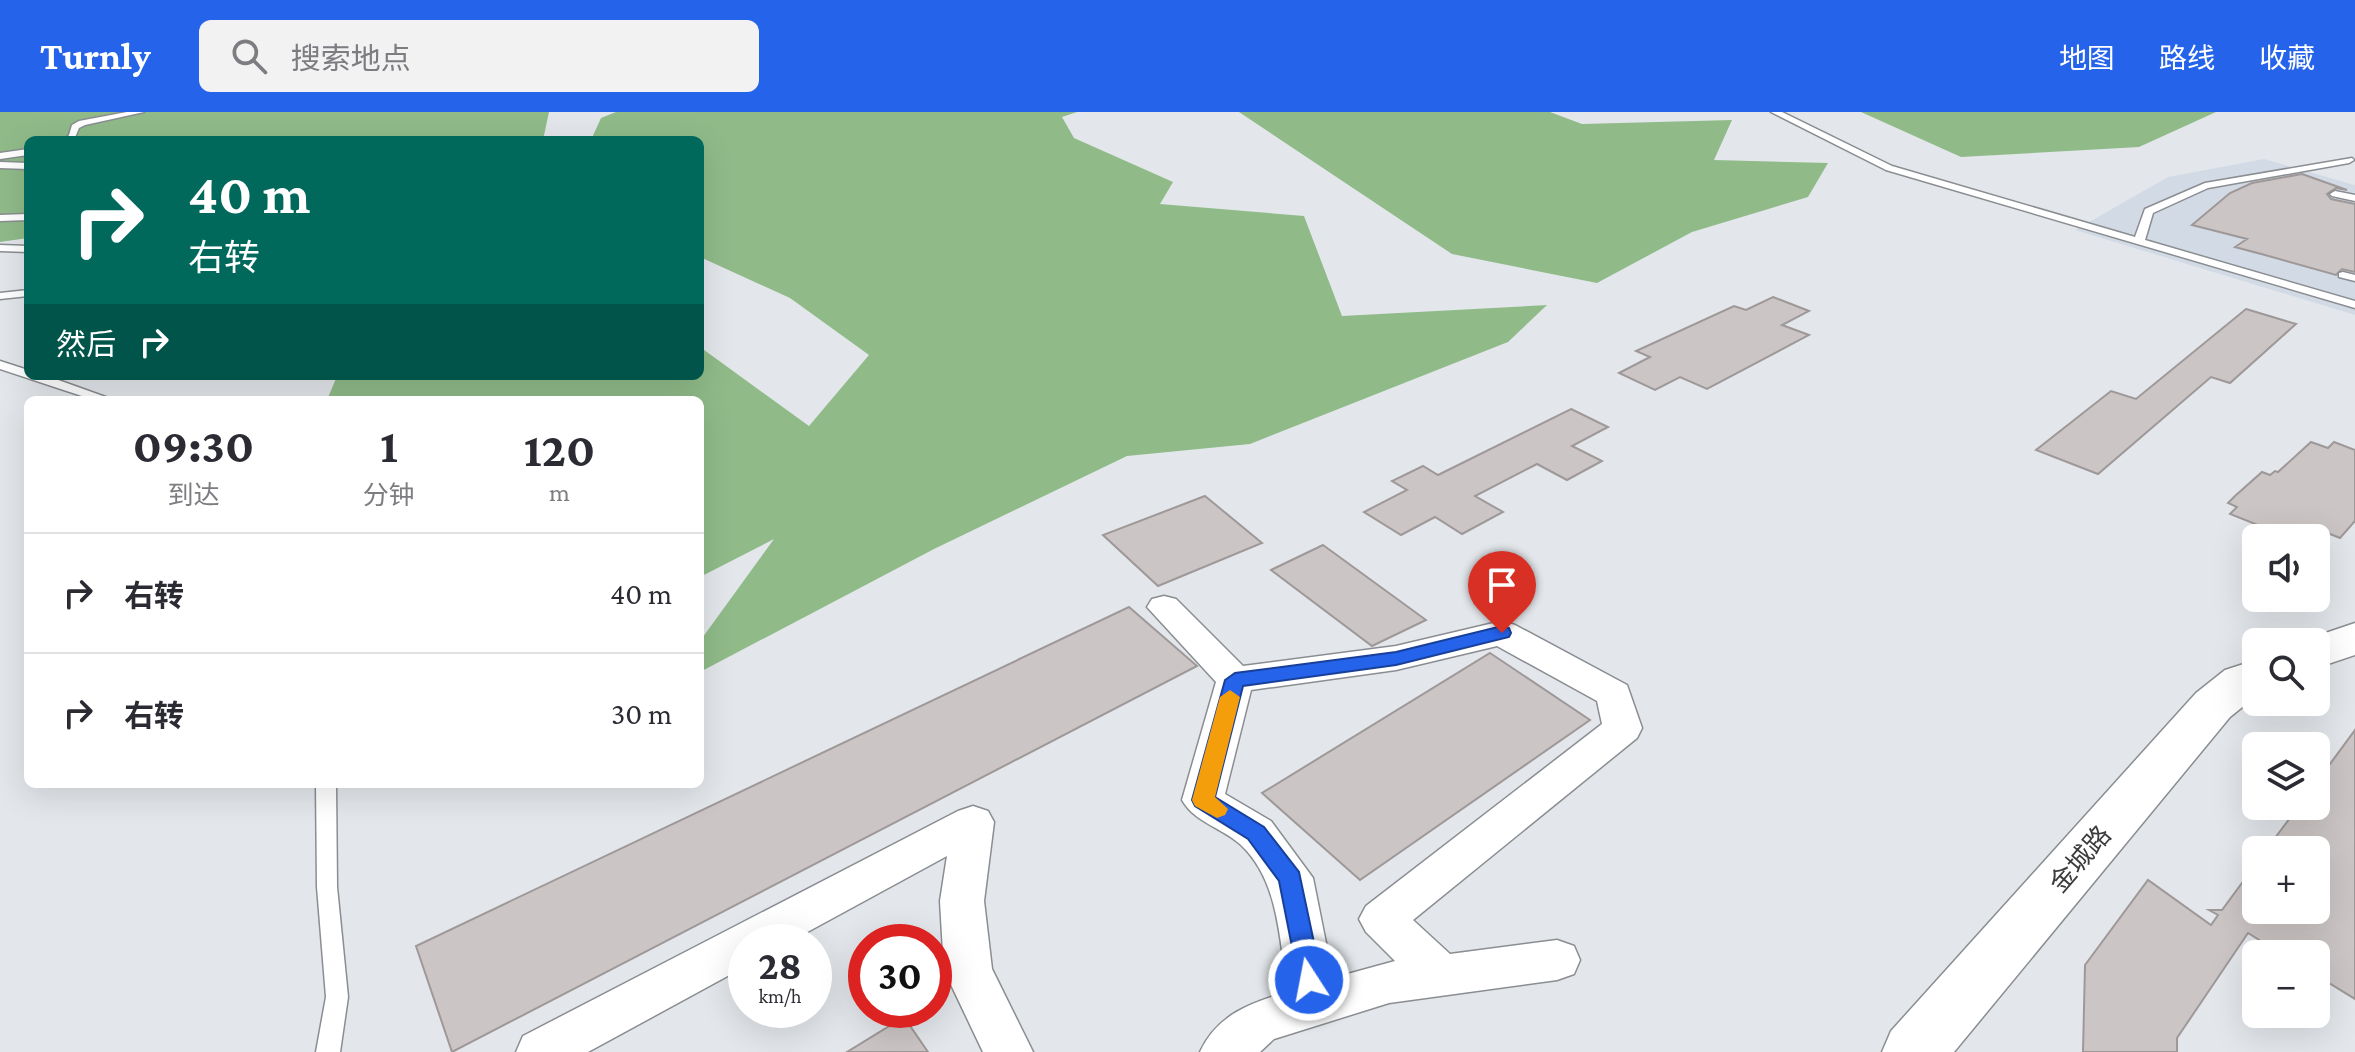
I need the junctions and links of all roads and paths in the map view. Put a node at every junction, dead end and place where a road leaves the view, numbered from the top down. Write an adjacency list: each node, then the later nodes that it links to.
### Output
1 (140, 112): 3 (lane)
2 (1775, 112): 13 (lane)
3 (73, 136)
4 (24, 153): 5 (lane)
5 (0, 156)
6 (2349, 160): 13 (lane)
7 (0, 165): 8 (lane)
8 (24, 166)
9 (2335, 194): 10 (lane)
10 (2355, 198)
11 (24, 217): 12 (lane)
12 (0, 218)
13 (2139, 241): 18 (lane)
14 (0, 248): 15 (lane)
15 (24, 249)
16 (24, 293): 17 (lane)
17 (0, 296)
18 (2355, 305)
19 (0, 365): 20 (lane)
20 (24, 373)
21 (46, 380): 22 (lane)
22 (95, 396)
23 (1164, 607): 26 (street)
24 (2355, 638): 25 (street)
25 (2330, 647)
26 (1235, 680): 32 (street); 33 (street)
27 (2242, 682): 38 (street, 金城路)
28 (326, 788): 34 (lane)
29 (781, 924): 36 (street)
30 (728, 952): 35 (street)
31 (1557, 960): 32 (street)
32 (1441, 975): 33 (street)
33 (1314, 1005): 37 (street)
34 (328, 1052)
35 (541, 1052)
36 (1008, 1052)
37 (1225, 1052)
38 (1914, 1052)

